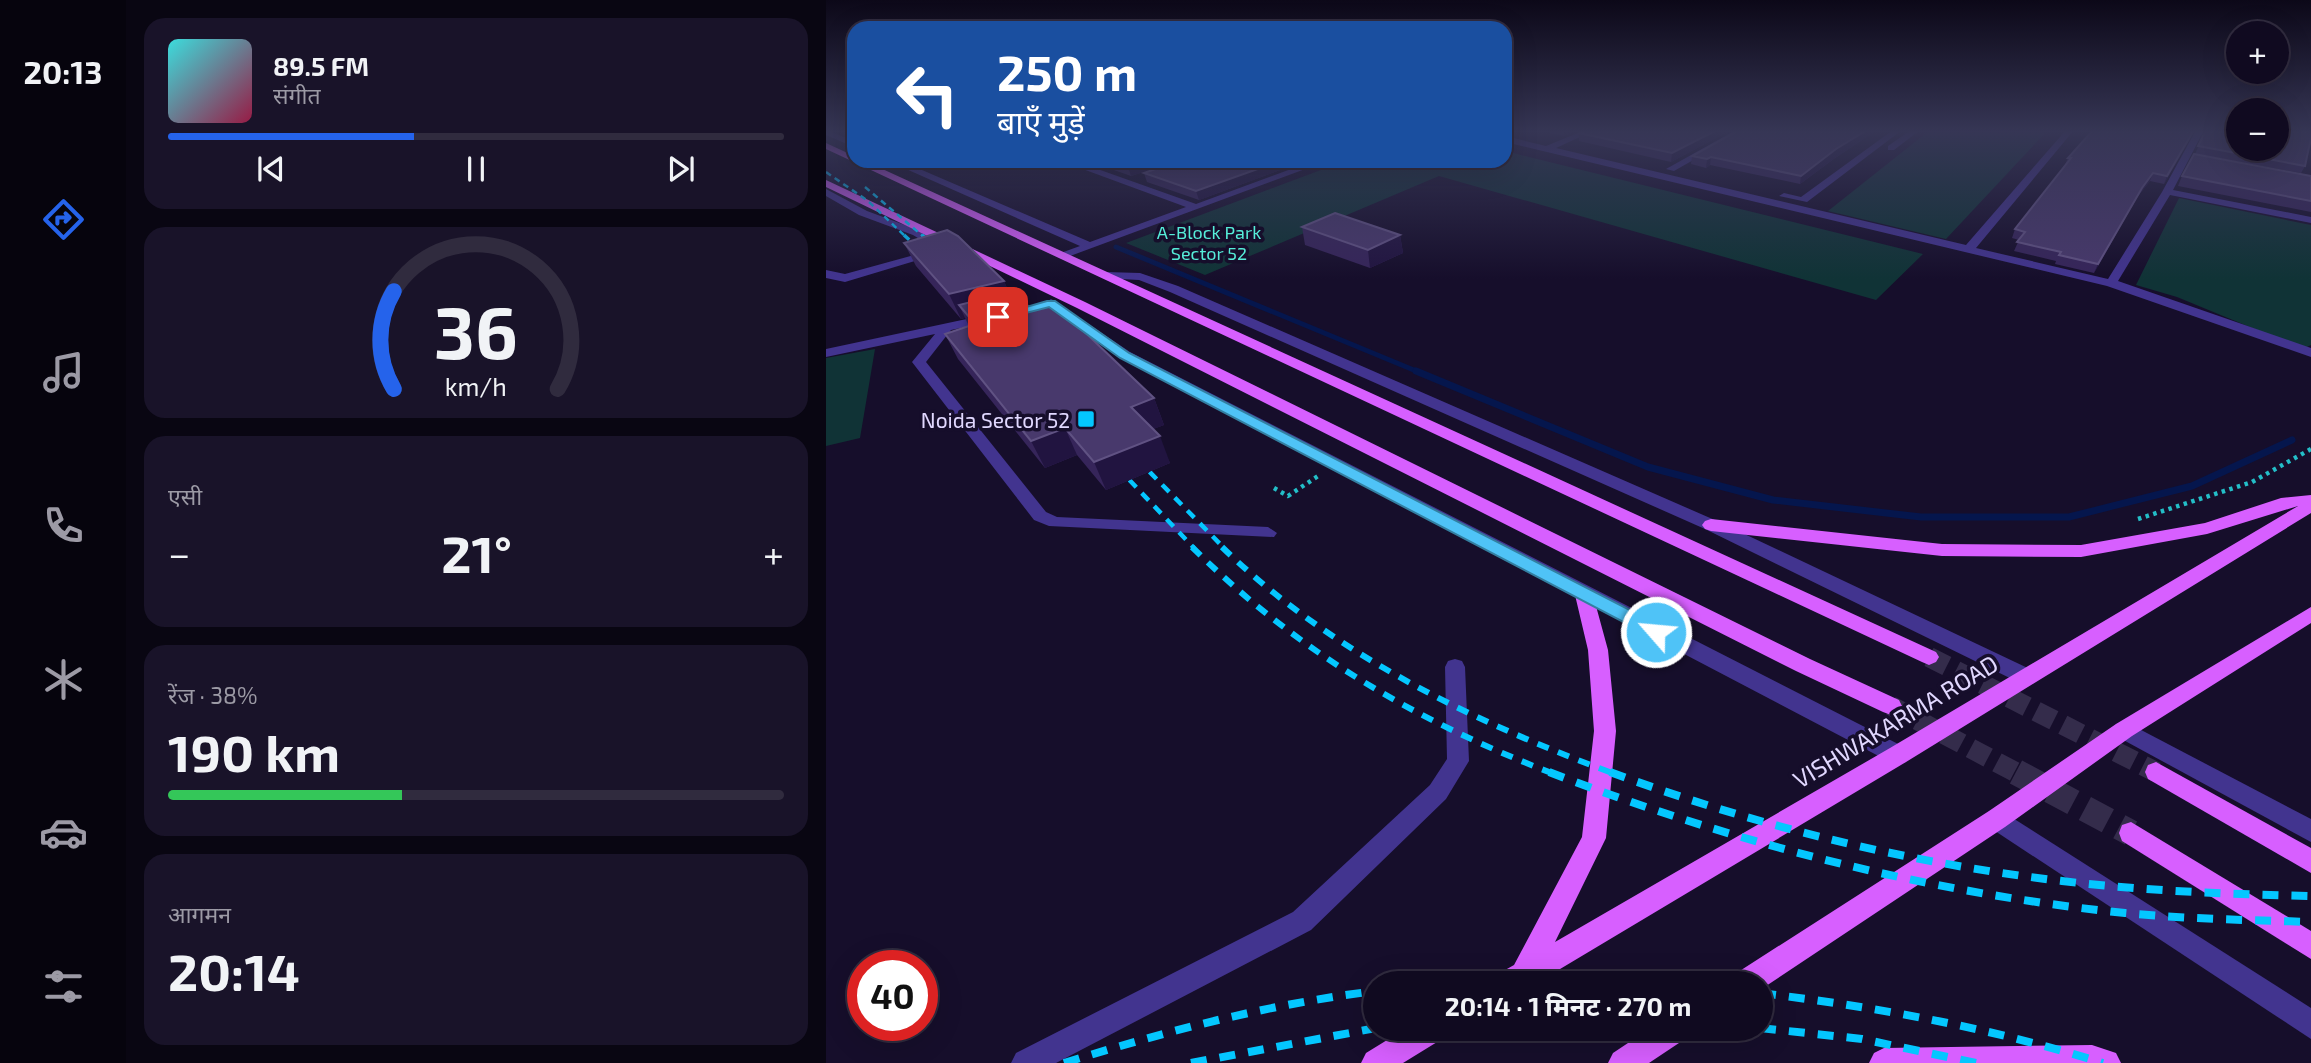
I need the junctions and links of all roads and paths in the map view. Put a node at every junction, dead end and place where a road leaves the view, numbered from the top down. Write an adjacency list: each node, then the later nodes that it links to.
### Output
1 (898, 180): 22 (main road)
2 (936, 180): 20 (street)
3 (1117, 180): 12 (street)
4 (1137, 180): 12 (street)
5 (1271, 180): 16 (street)
6 (1673, 180): 17 (street)
7 (1716, 180): 8 (street)
8 (1830, 180)
9 (2028, 180): 21 (street)
10 (2174, 180): 14 (street)
11 (826, 183): 19 (main road)
12 (1126, 183): 16 (street)
13 (826, 192): 19 (street)
14 (2167, 192): 18 (street); 25 (street)
15 (1818, 204): 17 (street)
16 (1195, 207): 20 (street)
17 (1807, 212): 21 (street)
18 (2311, 220)
19 (946, 246): 23 (street); 26 (main road)
20 (1090, 246): 22 (street)
21 (1969, 249): 25 (street)
22 (1062, 256): 24 (main road)
23 (826, 274)
24 (1106, 276): 37 (street); 41 (main road)
25 (2111, 283): 30 (street)
26 (1050, 302): 32 (street); 44 (main road)
27 (998, 317): 28 (street)
28 (945, 330): 29 (street); 38 (street)
29 (826, 353)
30 (2311, 353)
31 (2311, 449): 36 (path)
32 (1335, 465): 33 (path); 39 (street)
33 (1274, 488)
34 (2311, 500): 37 (main road)
35 (2311, 506): 43 (main road, VISHWAKARMA ROAD)
36 (2130, 522)
37 (1711, 525): 43 (street)
38 (1268, 533)
39 (1584, 595): 46 (street); 53 (main road)
40 (2311, 614): 45 (main road)
41 (1929, 657)
42 (1455, 667): 59 (street)
43 (2026, 677): 46 (main road, VISHWAKARMA ROAD)
44 (1891, 706)
45 (2124, 730): 48 (main road); 49 (street)
46 (1898, 755): 54 (main road, VISHWAKARMA ROAD)
47 (2156, 772): 51 (main road)
48 (1997, 819): 55 (main road); 56 (street)
49 (2311, 831)
50 (2131, 833): 52 (main road)
51 (2311, 861)
52 (2311, 946)
53 (1520, 971)
54 (1530, 971)
55 (1765, 971)
56 (2311, 1025)
57 (1412, 1041): 60 (main road)
58 (1657, 1041): 61 (main road)
59 (1026, 1063)
60 (1376, 1063)
61 (1623, 1063)
62 (1884, 1063): 63 (main road)
63 (2106, 1063)

